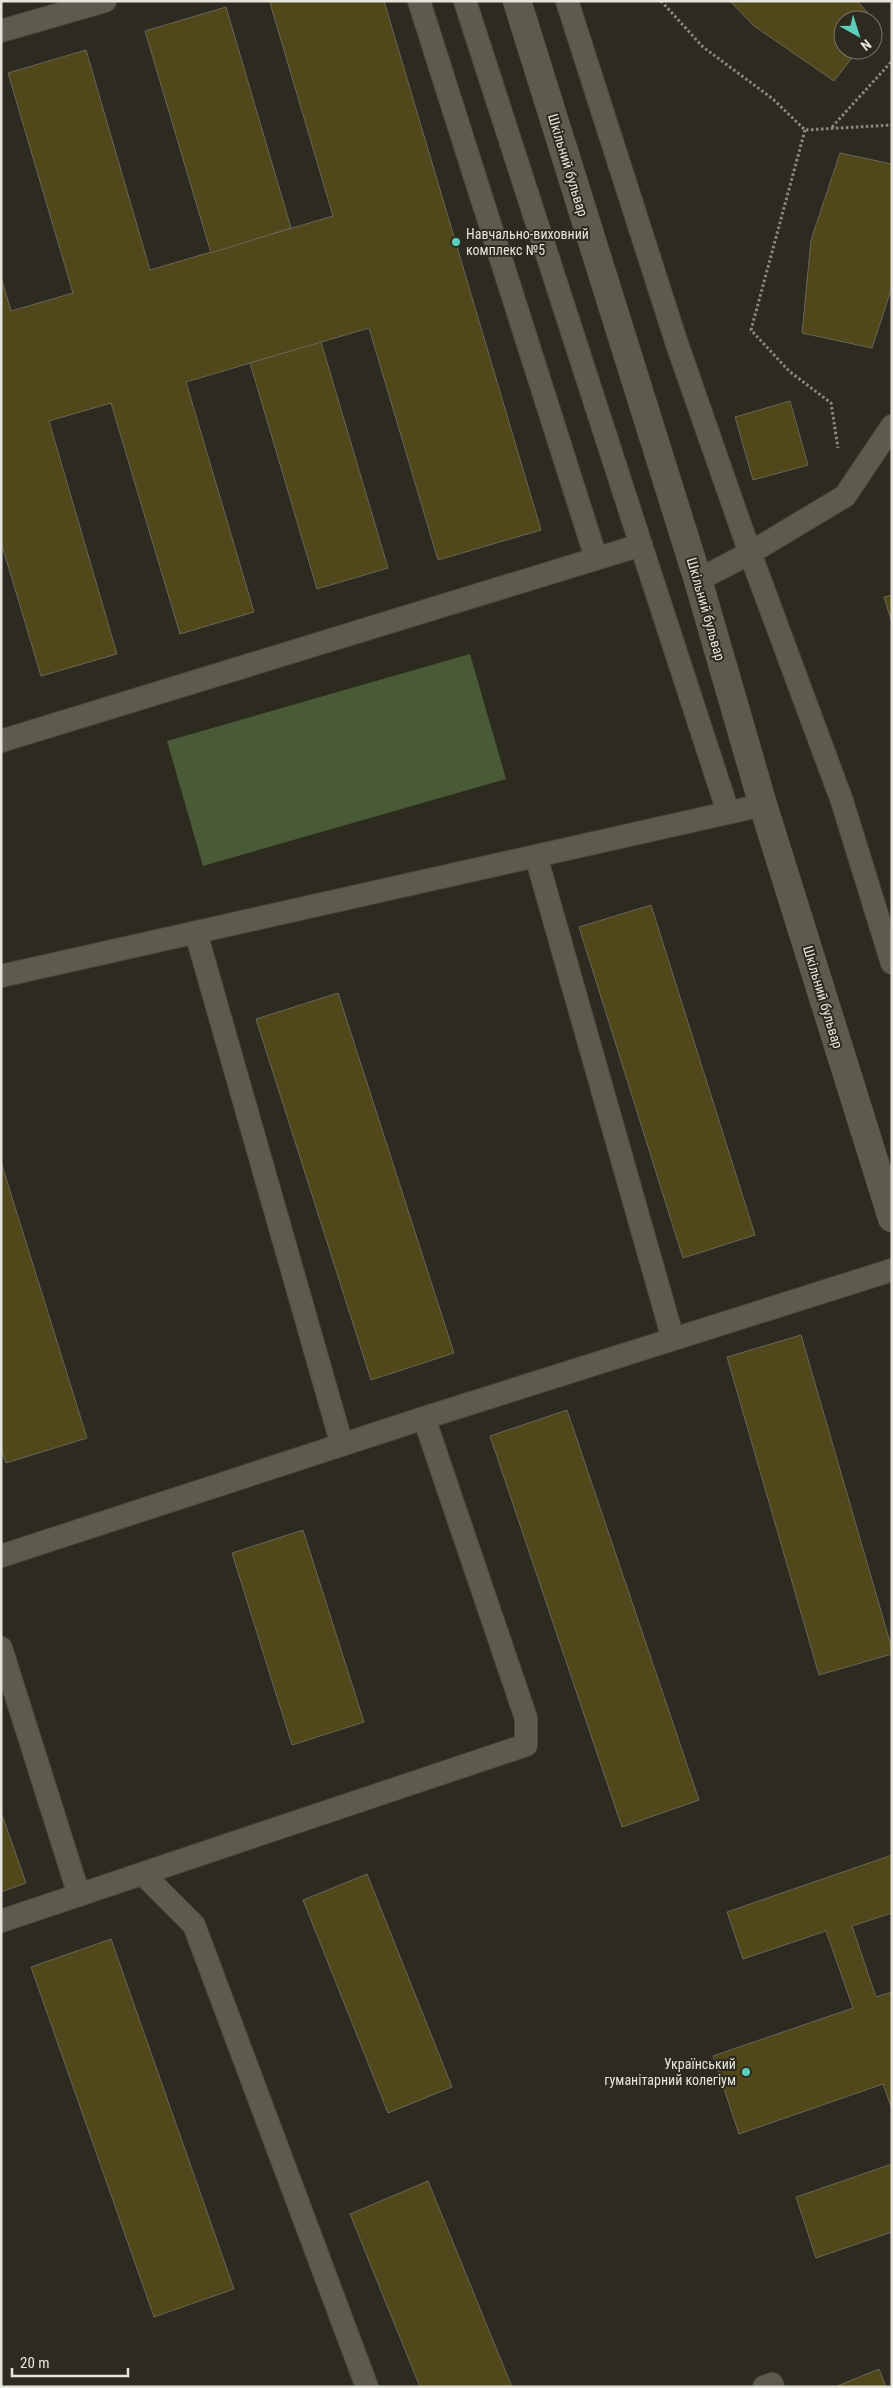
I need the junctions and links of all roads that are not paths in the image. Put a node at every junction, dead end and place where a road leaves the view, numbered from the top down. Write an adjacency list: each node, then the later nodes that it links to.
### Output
1 (105, 1): 6 (lane)
2 (419, 1): 10 (lane)
3 (465, 1): 8 (lane)
4 (517, 1): 11 (street, Шкільний бульвар)
5 (566, 1): 9 (lane)
6 (1, 31)
7 (892, 426): 9 (lane)
8 (641, 545): 10 (lane); 14 (lane)
9 (750, 553): 11 (lane); 17 (lane)
10 (596, 558): 12 (lane)
11 (698, 580): 13 (street, Шкільний бульвар)
12 (1, 742)
13 (763, 805): 14 (lane); 19 (street, Шкільний бульвар)
14 (728, 812): 15 (lane)
15 (536, 856): 16 (lane); 21 (lane)
16 (196, 933): 18 (lane); 23 (lane)
17 (892, 963)
18 (1, 976)
19 (892, 1218)
20 (892, 1270): 21 (lane)
21 (672, 1339): 22 (lane)
22 (424, 1418): 23 (lane); 26 (lane)
23 (342, 1445): 24 (lane)
24 (1, 1556)
25 (1, 1648): 27 (lane)
26 (143, 1874): 27 (lane); 29 (lane)
27 (79, 1895): 28 (lane)
28 (1, 1921)
29 (367, 2387)
30 (764, 2387): 31 (lane)
31 (773, 2387)

